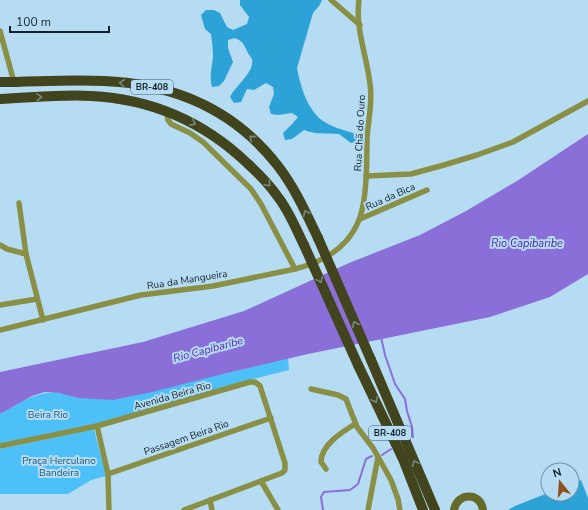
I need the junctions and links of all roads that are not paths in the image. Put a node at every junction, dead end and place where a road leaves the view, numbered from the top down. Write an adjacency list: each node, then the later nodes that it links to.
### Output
1 (331, 0): 3 (street)
2 (359, 0): 3 (street, Rua Chã do Ouro)
3 (360, 25): 10 (street, Rua Chã do Ouro)
4 (0, 31): 6 (street)
5 (0, 82): 6 (highway, BR-408)
6 (14, 82): 38 (highway, BR-408, one-way to 6, bridge)
7 (0, 99): 9 (highway, BR-408, one-way to 9)
8 (588, 101): 10 (street)
9 (166, 111): 16 (street); 31 (highway, BR-408, one-way to 31, bridge)
10 (366, 176): 13 (street, Rua Chã do Ouro)
11 (427, 190): 13 (street, Rua da Bica)
12 (19, 203): 15 (street)
13 (360, 219): 16 (street, Rua da Mangueira)
14 (0, 245): 15 (street)
15 (26, 254): 17 (street)
16 (295, 269): 19 (street, Rua da Mangueira)
17 (37, 299): 18 (street); 19 (street)
18 (0, 305)
19 (43, 320): 20 (street, Rua da Mangueira)
20 (0, 330)
21 (311, 389): 23 (street)
22 (271, 418): 24 (street, Avenida Beira Rio); 28 (street, Passagem Beira Rio); 29 (street, Avenida Beira Rio)
23 (355, 424): 26 (street); 27 (street)
24 (97, 426): 25 (street, Avenida Beira Rio); 28 (street)
25 (0, 446)
26 (378, 456): 36 (street); 37 (street)
27 (326, 469)
28 (108, 474): 32 (street)
29 (261, 481): 30 (street); 35 (street)
30 (210, 500): 33 (street); 34 (street)
31 (422, 506)
32 (109, 510)
33 (184, 510)
34 (212, 510)
35 (278, 510)
36 (368, 510)
37 (400, 510)
38 (435, 510)
39 (454, 510): 40 (main road)
40 (483, 510)

